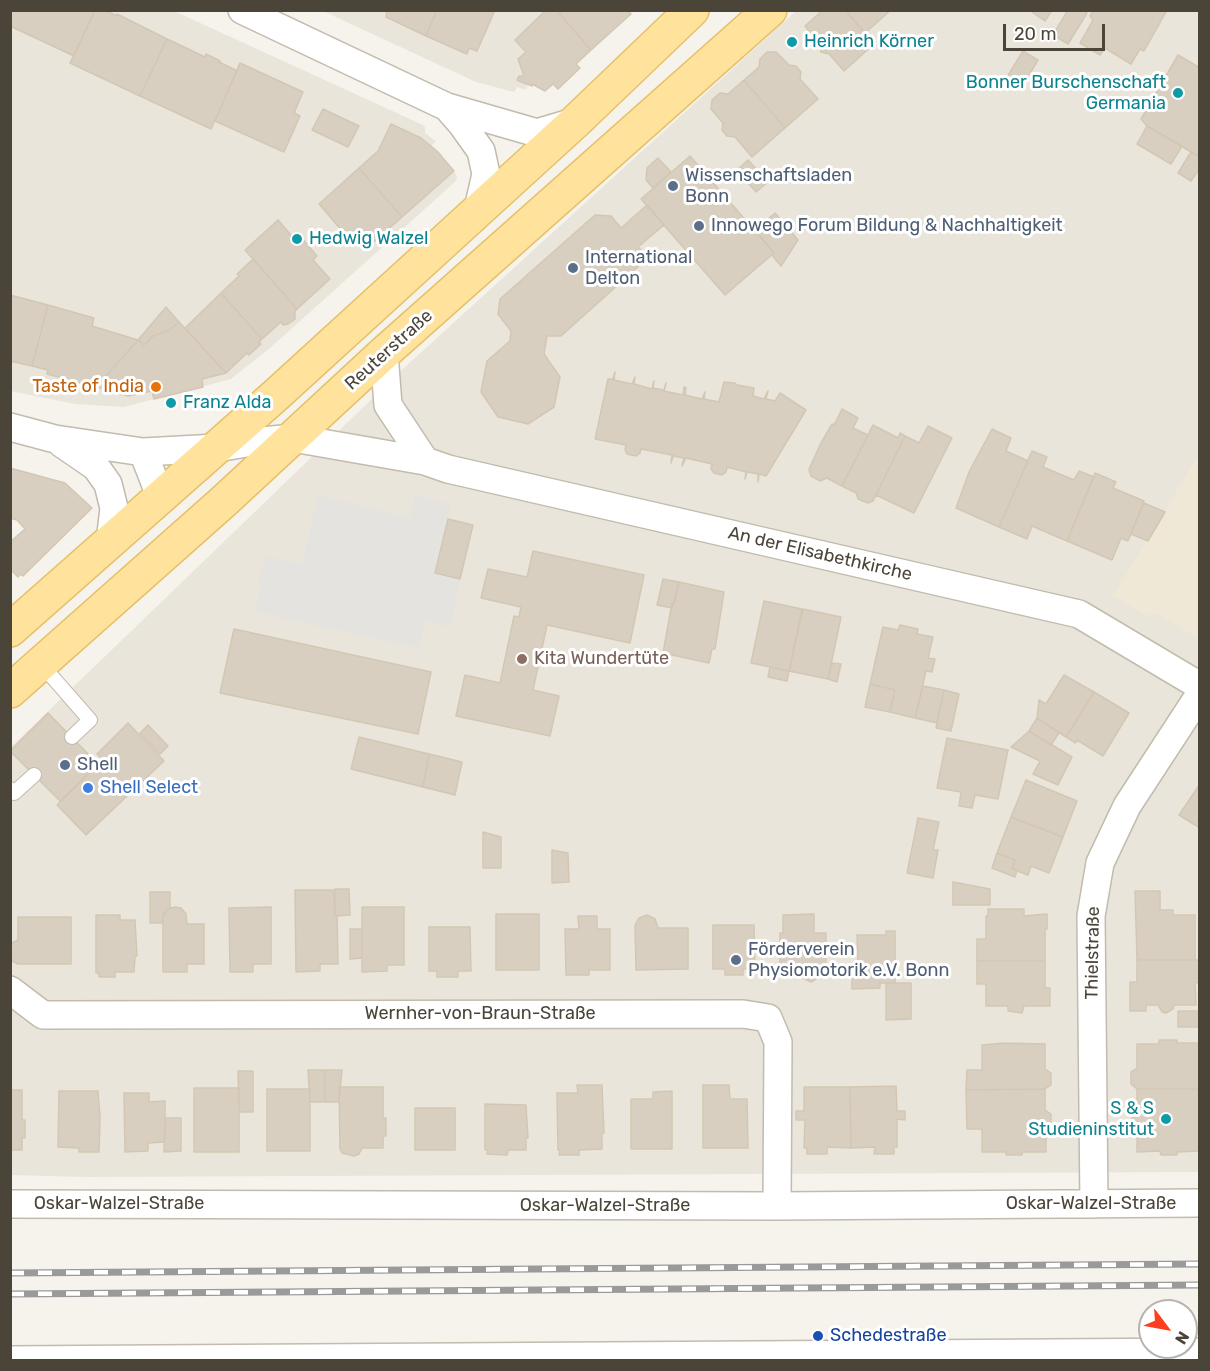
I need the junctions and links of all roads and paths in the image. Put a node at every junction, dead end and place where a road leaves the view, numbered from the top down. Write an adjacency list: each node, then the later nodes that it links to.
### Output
1 (242, 10): 4 (street)
2 (692, 10): 5 (main road)
3 (770, 10): 7 (main road, Reuterstraße)
4 (447, 107): 5 (street); 6 (street)
5 (575, 122): 6 (main road)
6 (478, 209): 11 (main road)
7 (384, 353): 9 (main road, Reuterstraße); 13 (street)
8 (10, 427): 10 (street)
9 (293, 438): 11 (street, An der Elisabethkirche); 13 (street, An der Elisabethkirche); 16 (main road, Reuterstraße)
10 (55, 439): 12 (street, An der Elisabethkirche); 15 (street)
11 (217, 448): 12 (street, An der Elisabethkirche); 14 (main road)
12 (143, 452): 14 (street)
13 (425, 461): 19 (street, An der Elisabethkirche)
14 (161, 498): 15 (main road); 16 (main road)
15 (111, 542): 17 (main road)
16 (106, 606): 18 (main road, Reuterstraße)
17 (10, 630)
18 (41, 664): 20 (main road, Reuterstraße); 22 (lane)
19 (1200, 686)
20 (10, 691)
21 (1200, 694): 28 (street, Thielstraße)
22 (72, 737)
23 (34, 775): 24 (lane)
24 (10, 789)
25 (10, 990): 29 (street, Wernher-von-Braun-Straße)
26 (1200, 1203): 28 (street, Oskar-Walzel-Straße)
27 (10, 1204): 29 (street, Oskar-Walzel-Straße)
28 (1094, 1204): 29 (street, Oskar-Walzel-Straße)
29 (777, 1206)
30 (1200, 1352): 31 (street)
31 (1024, 1355): 32 (street)
32 (10, 1360)

